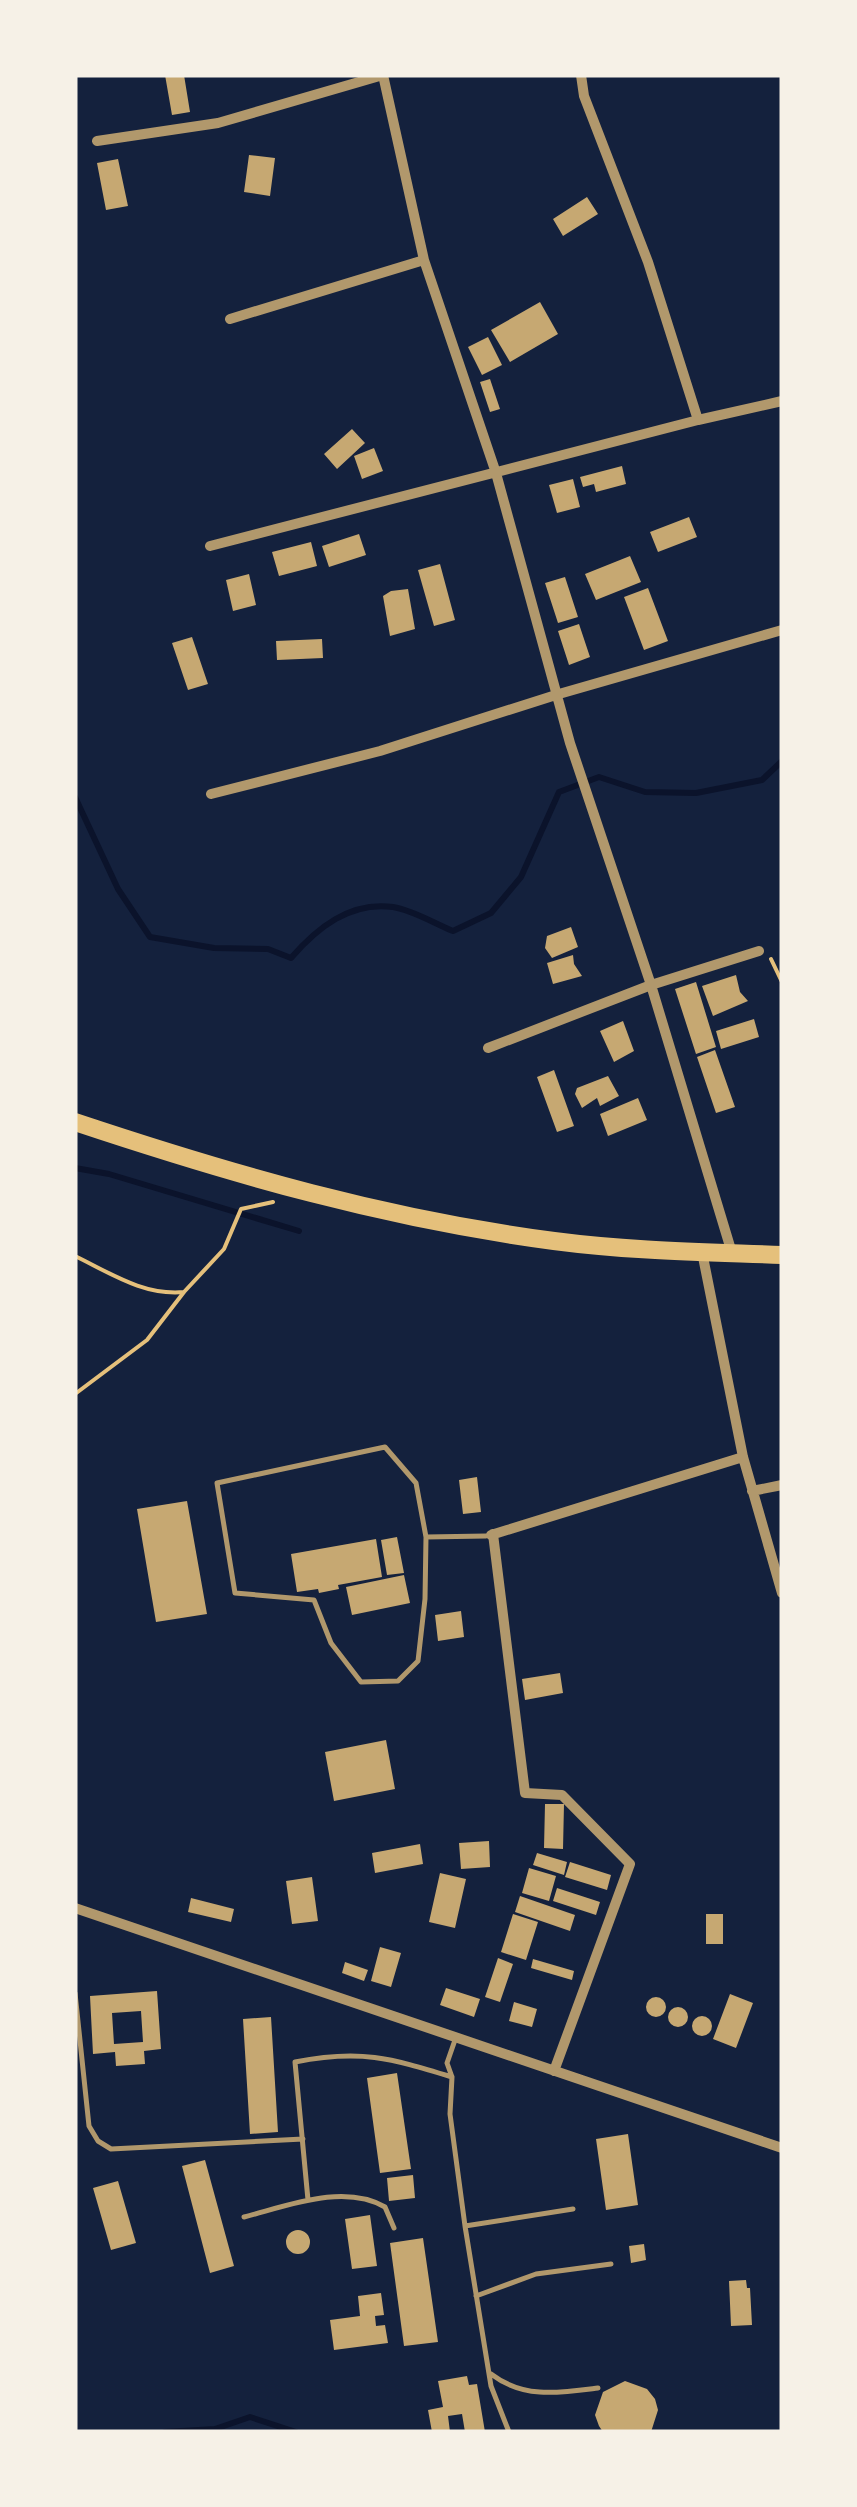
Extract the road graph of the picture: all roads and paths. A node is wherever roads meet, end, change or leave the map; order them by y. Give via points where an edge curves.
1 (383, 75) edge
2 (581, 75) edge
3 (97, 141) dead end
4 (424, 260) junction
5 (230, 319) dead end
6 (782, 401) edge
7 (698, 420) junction
8 (496, 473) junction
9 (210, 546) dead end
10 (782, 630) edge
11 (558, 694) junction
12 (211, 794) dead end
13 (759, 952) joint
14 (782, 982) edge
15 (651, 985) junction
16 (488, 1048) dead end
17 (75, 1122) edge
18 (240, 1212) dead end
19 (702, 1252) junction
20 (732, 1253) junction
21 (782, 1255) edge
22 (75, 1256) edge
23 (184, 1292) junction
24 (75, 1394) edge
25 (743, 1457) junction
26 (782, 1485) edge
27 (752, 1491) junction
28 (490, 1535) junction
29 (426, 1538) junction
30 (782, 1593) edge
31 (75, 1908) edge
32 (75, 1993) edge
33 (456, 2037) junction
34 (554, 2071) junction
35 (452, 2077) junction
36 (303, 2139) junction
37 (782, 2148) edge
38 (308, 2200) junction
39 (572, 2209) dead end
40 (244, 2217) dead end
41 (465, 2226) junction
42 (394, 2228) dead end
43 (611, 2264) dead end
44 (476, 2296) junction
45 (488, 2372) junction
46 (598, 2388) dead end
47 (509, 2432) edge

1 - 3 street via 218,123
1 - 4 street
2 - 7 street
4 - 5 street
4 - 8 street
6 - 7 street
7 - 8 street
8 - 9 street
8 - 11 street
10 - 11 street
11 - 12 street via 380,751
11 - 15 street
13 - 14 path via 768,954
13 - 15 street
15 - 16 street
15 - 20 street
17 - 19 highway via 198,1164 367,1207 553,1241
18 - 23 path via 224,1248
19 - 20 highway
19 - 25 street
20 - 21 highway
22 - 23 path via 154,1291
23 - 24 path via 147,1340
25 - 27 street
25 - 28 street
26 - 27 street
27 - 30 street
28 - 29 lane
28 - 34 street via 525,1793 562,1795 630,1864
29 - 29 lane via 418,1662 398,1681 361,1682 331,1642 314,1600 236,1592 217,1483 386,1448 416,1483
31 - 33 street
32 - 36 lane via 89,2126 98,2141 112,2149
33 - 34 street
33 - 35 lane via 447,2063
34 - 37 street
35 - 36 lane via 370,2054 296,2062
35 - 41 lane via 450,2114
36 - 38 lane
38 - 40 lane
38 - 42 lane via 375,2201 386,2207
39 - 41 lane
41 - 44 lane
43 - 44 lane via 536,2274
44 - 45 lane
45 - 46 lane via 521,2391
45 - 47 lane

